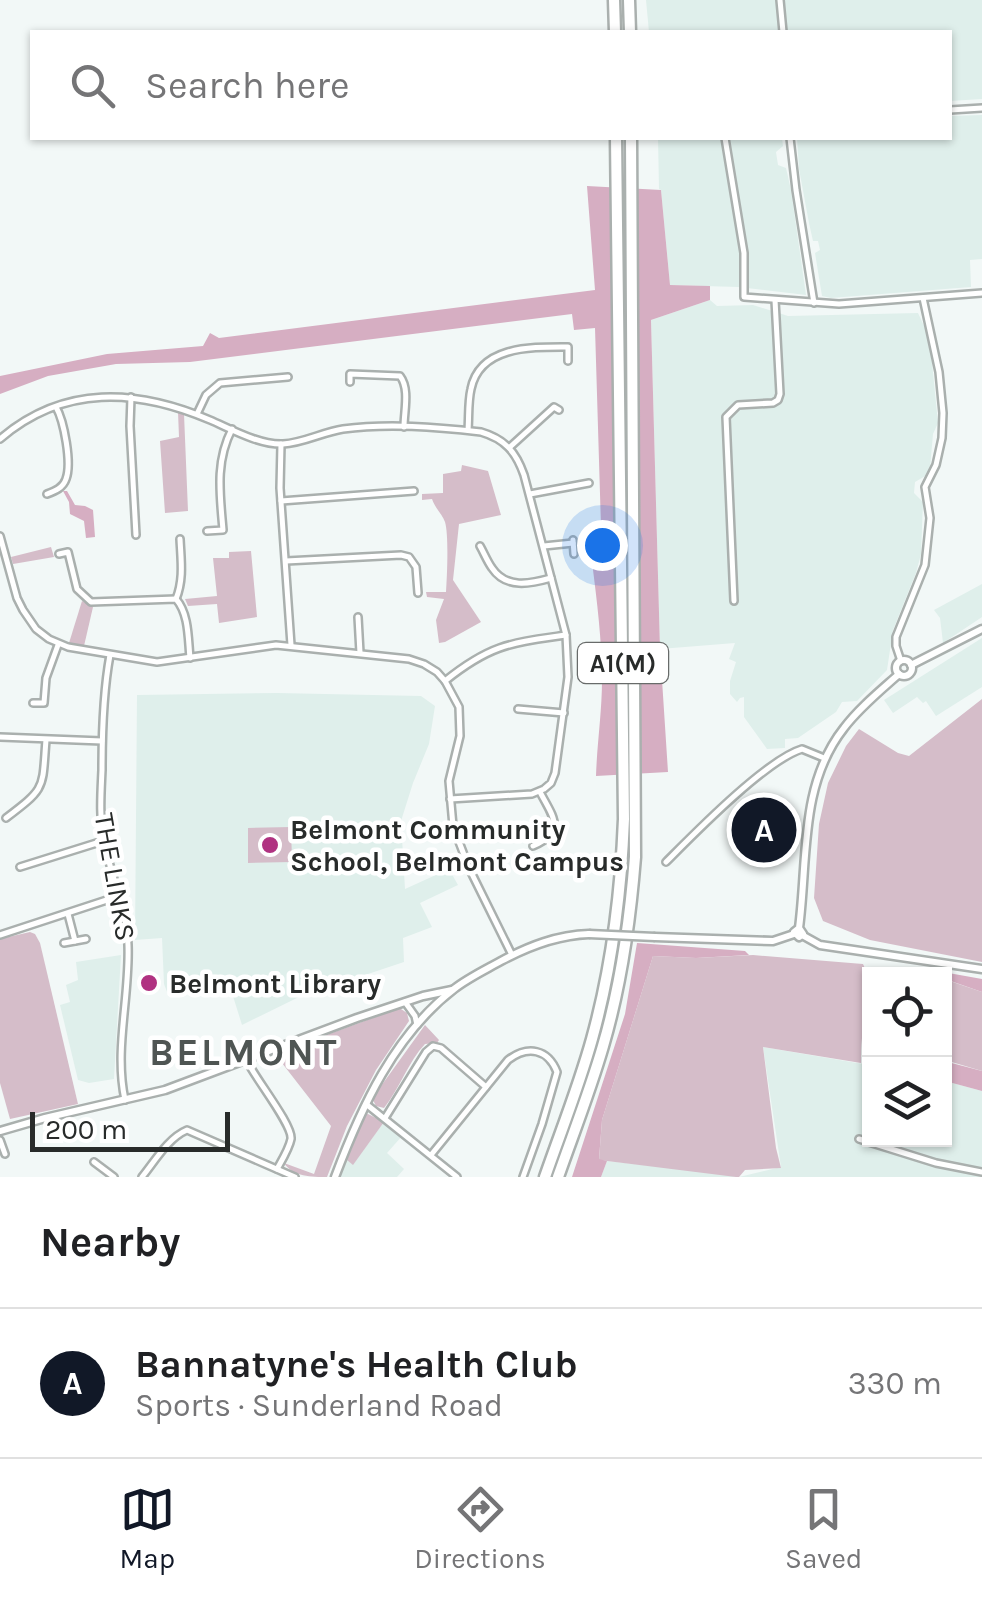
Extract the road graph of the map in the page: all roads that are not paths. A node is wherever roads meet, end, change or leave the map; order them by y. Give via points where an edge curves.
1 (614, 0) edge
2 (629, 0) edge
3 (780, 0) edge
4 (614, 30) edge
5 (630, 30) edge
6 (782, 30) edge
7 (982, 108) edge
8 (952, 110) edge
9 (616, 140) edge
10 (631, 140) edge
11 (724, 140) edge
12 (790, 140) edge
13 (982, 293) edge
14 (922, 298) junction
15 (776, 300) junction
16 (814, 303) junction
17 (568, 361) dead end
18 (288, 377) dead end
19 (350, 382) dead end
20 (131, 397) junction
21 (56, 407) junction
22 (560, 410) dead end
23 (197, 414) junction
24 (404, 427) junction
25 (232, 429) junction
26 (468, 431) junction
27 (0, 439) edge
28 (281, 444) junction
29 (510, 448) junction
30 (589, 483) dead end
31 (414, 491) dead end
32 (47, 494) dead end
33 (530, 494) junction
34 (281, 501) junction
35 (207, 531) dead end
36 (136, 535) dead end
37 (0, 536) edge
38 (180, 539) dead end
39 (484, 546) dead end
40 (544, 546) junction
41 (59, 554) dead end
42 (574, 554) dead end
43 (286, 561) junction
44 (551, 578) junction
45 (13, 585) junction
46 (0, 588) edge
47 (418, 592) dead end
48 (176, 599) junction
49 (734, 601) dead end
50 (358, 617) dead end
51 (982, 629) edge
52 (566, 636) junction
53 (58, 644) junction
54 (291, 646) junction
55 (360, 653) junction
56 (110, 655) junction
57 (190, 658) junction
58 (901, 661) junction
59 (912, 665) junction
60 (899, 674) junction
61 (445, 681) junction
62 (33, 703) dead end
63 (518, 709) dead end
64 (564, 713) junction
65 (0, 737) edge
66 (46, 740) junction
67 (102, 741) junction
68 (824, 758) junction
69 (540, 792) junction
70 (450, 799) junction
71 (6, 818) dead end
72 (104, 841) junction
73 (533, 846) dead end
74 (666, 862) dead end
75 (20, 867) dead end
76 (119, 896) junction
77 (68, 914) junction
78 (799, 932) junction
79 (0, 934) edge
80 (86, 939) dead end
81 (76, 941) junction
82 (64, 943) dead end
83 (512, 956) junction
84 (982, 970) edge
85 (452, 990) junction
86 (404, 1002) junction
87 (416, 1026) junction
88 (246, 1059) junction
89 (486, 1087) junction
90 (125, 1100) junction
91 (365, 1103) junction
92 (385, 1118) junction
93 (0, 1131) edge
94 (0, 1140) edge
95 (859, 1140) dead end
96 (6, 1154) dead end
97 (431, 1155) junction
98 (94, 1162) dead end
99 (277, 1169) junction
100 (982, 1172) edge
101 (114, 1177) edge
102 (142, 1177) edge
103 (294, 1177) edge
104 (335, 1177) edge
105 (457, 1177) edge
106 (523, 1177) edge
107 (544, 1177) edge
108 (558, 1177) edge

1 - 4 highway
2 - 5 highway
3 - 6 street
7 - 8 street
9 - 107 highway, A1(M) via 623,856 601,1004
10 - 108 highway, A1(M) via 635,858 613,1007
11 - 15 street via 744,252 744,297
12 - 16 street
13 - 14 street
14 - 16 street
14 - 58 street via 939,372 942,438 925,487 925,565 896,637
15 - 16 street
15 - 49 street via 778,400 738,405 726,417
17 - 26 street via 568,346 490,359 471,390
18 - 23 street via 220,383
19 - 24 street via 350,374 400,376
20 - 21 street via 82,398
20 - 23 street
20 - 36 street
21 - 27 street
21 - 32 street via 68,474
22 - 29 street via 552,408
23 - 25 street
24 - 26 street
24 - 28 street via 338,430
25 - 28 street
25 - 35 street via 220,463 222,530
26 - 29 street via 494,436
28 - 34 street
29 - 33 street
30 - 33 street
31 - 34 street
33 - 40 street
34 - 43 street
37 - 45 street
38 - 48 street
39 - 44 street via 495,572 509,582
40 - 42 street via 574,542
40 - 44 street
41 - 48 street via 68,552 76,589 91,602
43 - 47 street via 401,554 416,567
43 - 54 street
44 - 52 street
45 - 46 street
45 - 53 street via 31,623
48 - 57 street via 185,613
50 - 55 street
51 - 59 street
52 - 61 street via 494,649
52 - 64 street
53 - 56 street
53 - 62 street via 44,703
54 - 55 street
54 - 57 street
55 - 61 street via 416,661
56 - 57 street via 157,662
56 - 67 street, THE LINKS
58 - 59 street
58 - 60 street
59 - 60 street via 910,674
60 - 68 street via 849,722
61 - 70 street via 460,719
63 - 64 street
64 - 69 street via 556,773
65 - 66 street
66 - 67 street
66 - 71 street via 37,795
67 - 72 street, THE LINKS
68 - 74 street via 802,749 788,755
68 - 78 street via 812,795
69 - 70 street
69 - 73 street via 555,826
70 - 83 street via 458,843
72 - 75 street
72 - 76 street, THE LINKS
76 - 77 street
76 - 90 street, THE LINKS via 128,948 120,1067
77 - 79 street
77 - 81 street
78 - 83 street, bridge via 773,942 589,934 556,938
78 - 84 street via 820,945
80 - 81 street
81 - 82 street
83 - 85 street
85 - 86 street
85 - 87 street
86 - 87 street
86 - 88 street
87 - 91 street
88 - 90 street
88 - 99 street via 290,1128
89 - 92 street via 433,1046
89 - 97 street
89 - 106 street via 522,1051 542,1053 555,1067
90 - 93 street
91 - 92 street
91 - 104 street
92 - 97 street
94 - 96 street
95 - 100 street
97 - 105 street
98 - 101 street
99 - 102 street via 187,1130
99 - 103 street

